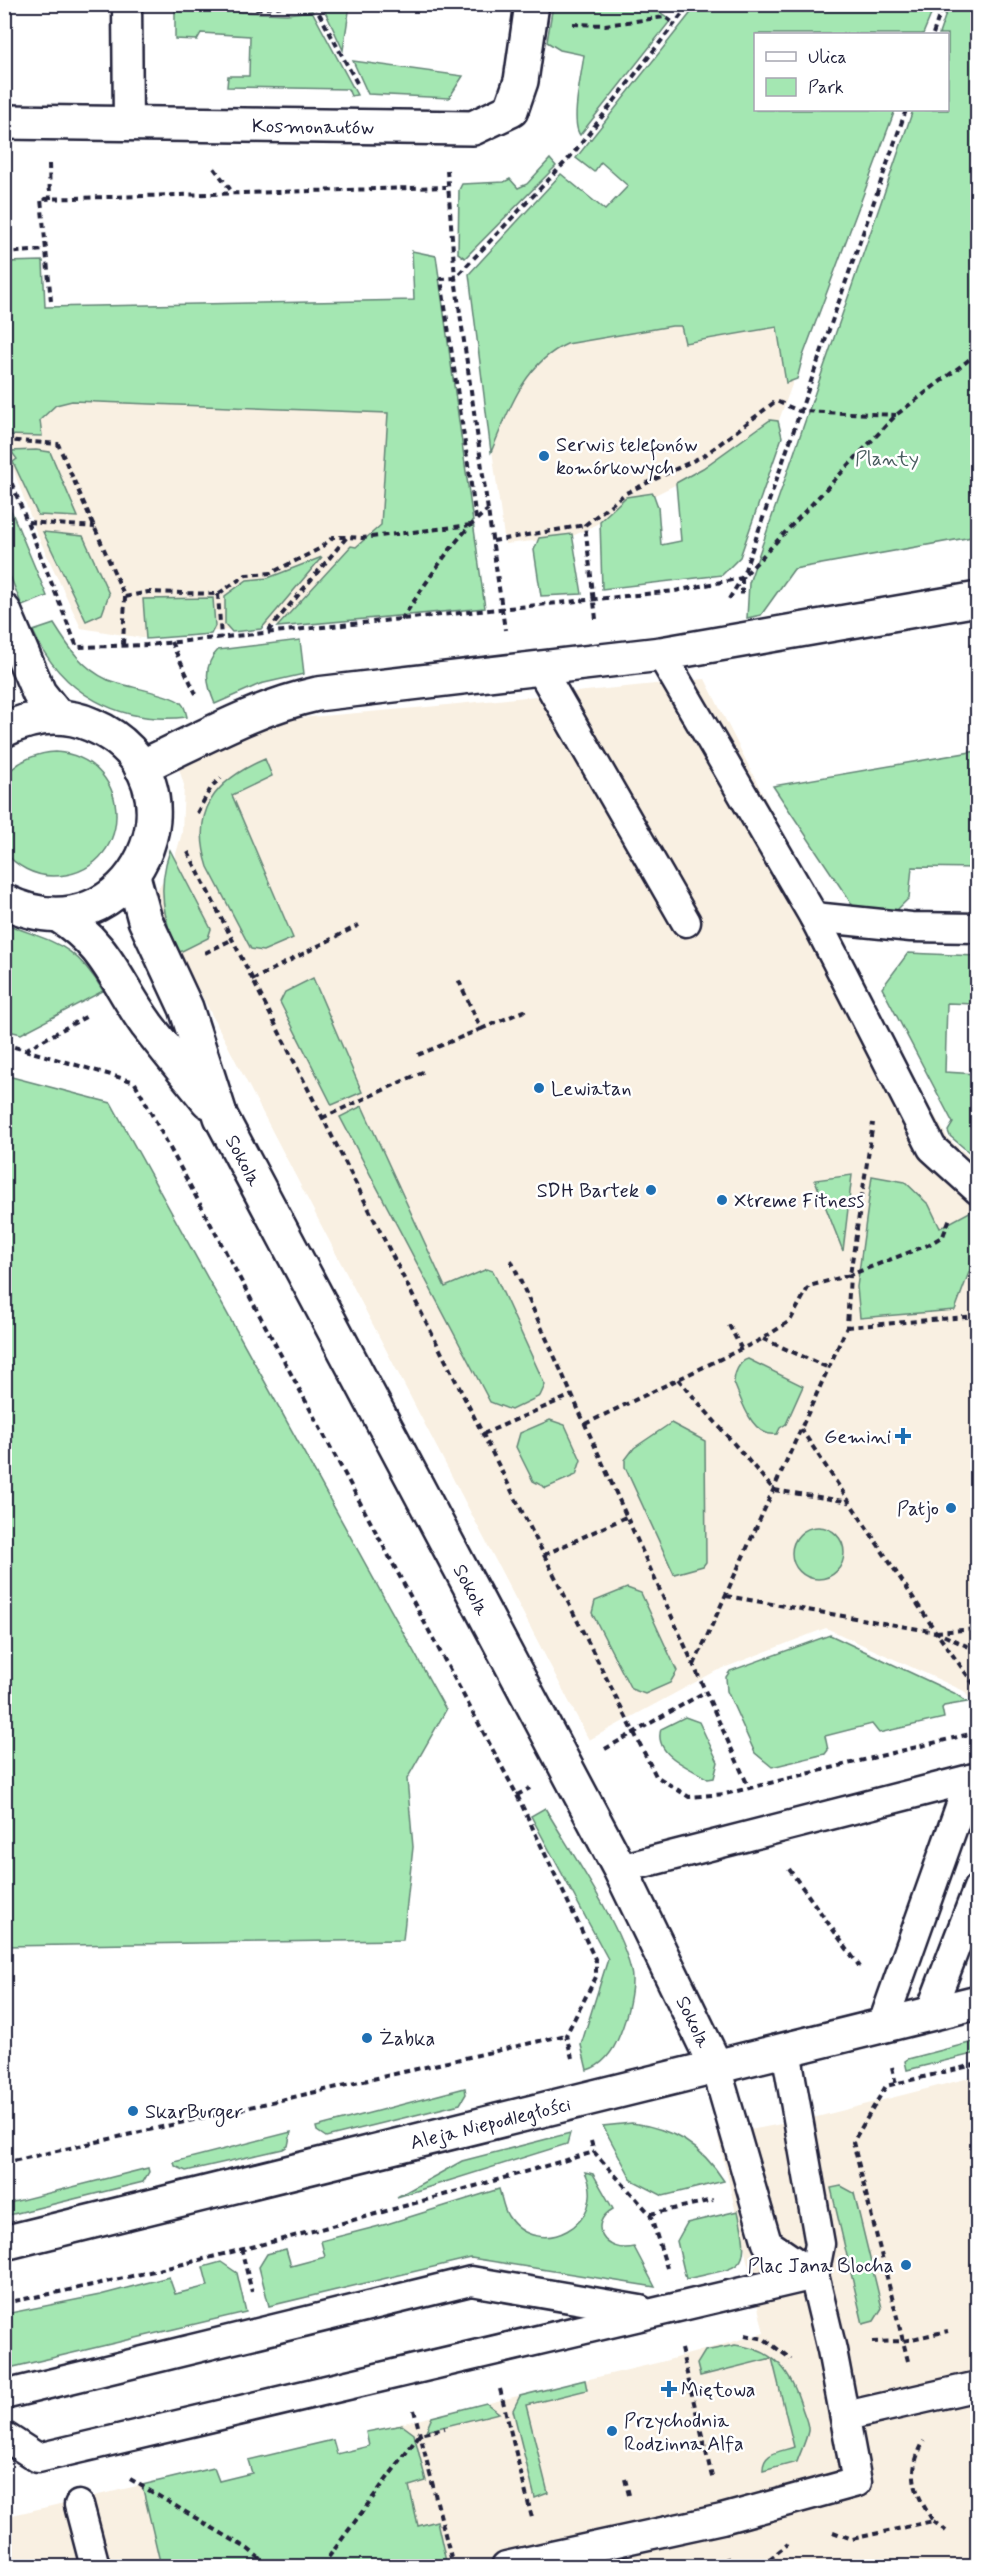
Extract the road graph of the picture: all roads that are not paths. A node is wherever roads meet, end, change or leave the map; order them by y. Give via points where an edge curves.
1 (127, 4) edge
2 (531, 13) edge
3 (4, 122) edge
4 (128, 124) junction
5 (978, 598) edge
6 (4, 611) edge
7 (661, 654) junction
8 (540, 668) junction
9 (58, 717) junction
10 (4, 730) edge
11 (141, 767) junction
12 (133, 876) junction
13 (4, 901) edge
14 (58, 915) junction
15 (814, 916) junction
16 (686, 922) dead end
17 (978, 928) edge
18 (220, 1117) junction
19 (978, 1190) edge
20 (974, 1778) edge
21 (620, 1869) junction
22 (978, 1888) edge
23 (978, 2002) edge
24 (930, 2013) junction
25 (882, 2026) junction
26 (786, 2050) junction
27 (716, 2067) junction
28 (4, 2243) edge
29 (814, 2275) junction
30 (653, 2313) junction
31 (978, 2386) edge
32 (4, 2395) edge
33 (846, 2416) junction
34 (4, 2436) edge
35 (80, 2505) dead end
36 (95, 2566) edge
37 (506, 2566) edge

1 - 4 lane
2 - 4 street, Kosmonautów via 521,81 511,110 473,128
3 - 4 street, Kosmonautów
5 - 7 street
6 - 9 street via 39,693
7 - 8 street
7 - 15 lane
8 - 11 street via 317,694 284,702
8 - 16 lane
9 - 10 street via 29,719
9 - 11 street via 86,722 112,735
11 - 12 street via 151,794 154,823 147,852
12 - 14 street via 99,904
12 - 18 street, Sokola via 145,920 186,1008
13 - 14 street via 29,911
14 - 18 street, Sokola via 89,936 146,1023
15 - 17 lane via 911,927
15 - 19 lane via 932,1148
18 - 21 street, Sokola
20 - 21 lane
20 - 25 lane
21 - 27 street, Sokola
22 - 24 lane
23 - 24 street, Aleja Niepodległości
24 - 25 street, Aleja Niepodległości
25 - 26 street, Aleja Niepodległości
26 - 27 street, Aleja Niepodległości
26 - 29 lane via 820,2244
27 - 28 street, Aleja Niepodległości
27 - 29 lane via 767,2243
29 - 30 lane
29 - 33 lane
30 - 32 lane via 471,2281
30 - 34 lane via 38,2458
31 - 33 lane
33 - 37 lane via 857,2482 722,2519
35 - 36 lane

